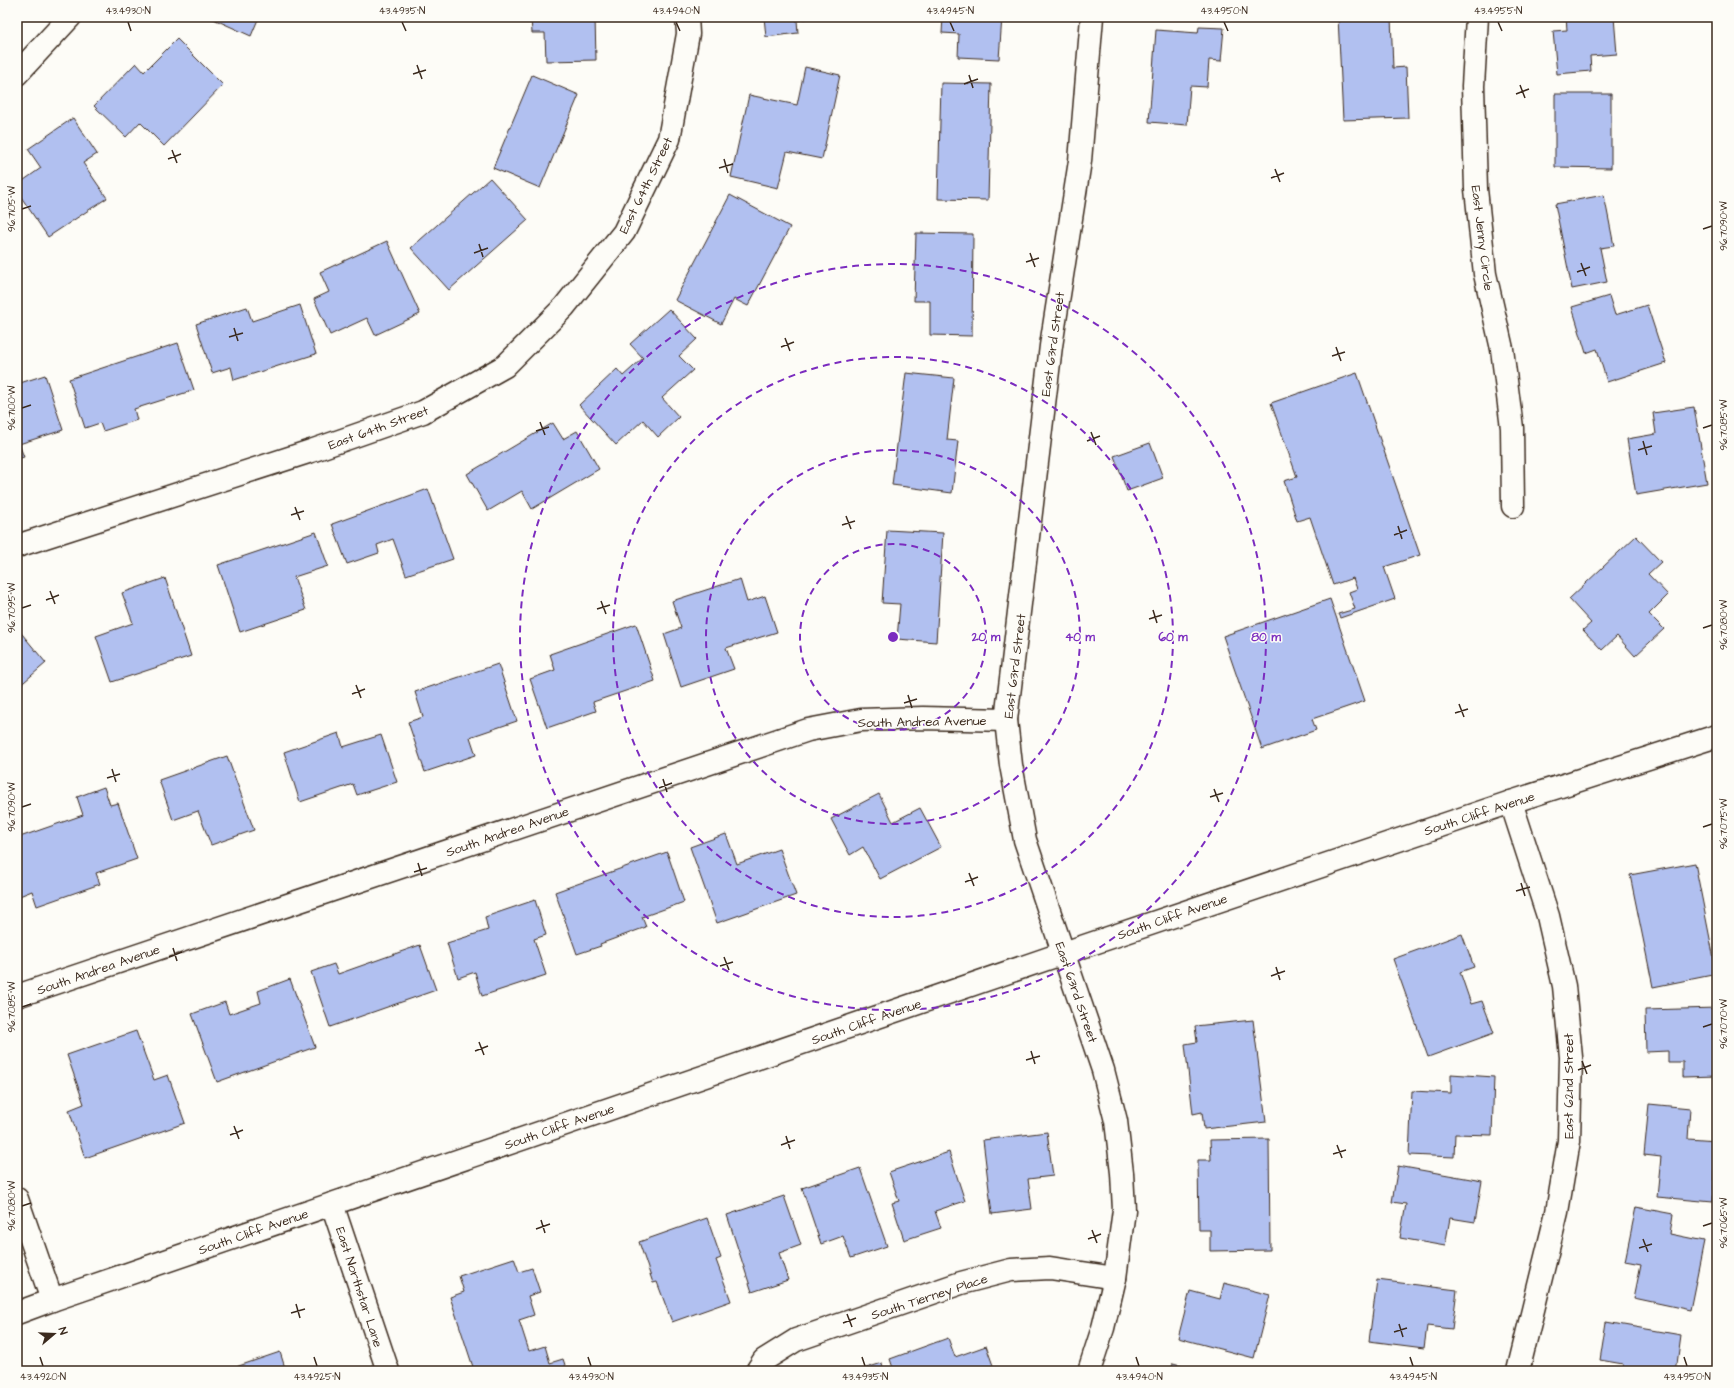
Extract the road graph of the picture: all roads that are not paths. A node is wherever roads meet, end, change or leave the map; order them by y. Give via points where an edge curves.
1 (70, 17) edge
2 (687, 17) edge
3 (1092, 17) edge
4 (1477, 17) edge
5 (17, 74) edge
6 (1513, 506) dead end
7 (17, 546) edge
8 (1006, 720) junction
9 (1717, 736) edge
10 (1511, 802) junction
11 (1064, 953) junction
12 (17, 996) edge
13 (17, 1199) edge
14 (332, 1204) junction
15 (1115, 1278) junction
16 (52, 1300) junction
17 (17, 1313) edge
18 (388, 1371) edge
19 (757, 1371) edge
20 (1089, 1371) edge
21 (1518, 1371) edge

1 - 5 street
2 - 7 street, East 64th Street via 688,34 669,139 624,232 564,307 505,366 423,412
3 - 8 street, East 63rd Street via 1080,162 1050,346
4 - 6 street, East Jenny Circle via 1473,86 1476,189 1485,274 1502,349 1512,428
8 - 11 street, East 63rd Street via 1011,765 1025,840
8 - 12 street, South Andrea Avenue via 861,720 808,730
9 - 10 street, South Cliff Avenue
10 - 11 street, South Cliff Avenue
10 - 21 street, East 62nd Street via 1548,916 1564,986 1571,1057 1569,1141 1565,1165 1557,1212
11 - 14 street, South Cliff Avenue
11 - 15 street, East 63rd Street via 1103,1070 1116,1121 1124,1210
13 - 16 street
14 - 16 street, South Cliff Avenue
14 - 18 street, East Northstar Lane
15 - 19 street, South Tierney Place via 1050,1268 1011,1270 961,1283 796,1340 764,1360
15 - 20 street, East 63rd Street
16 - 17 street, South Cliff Avenue

